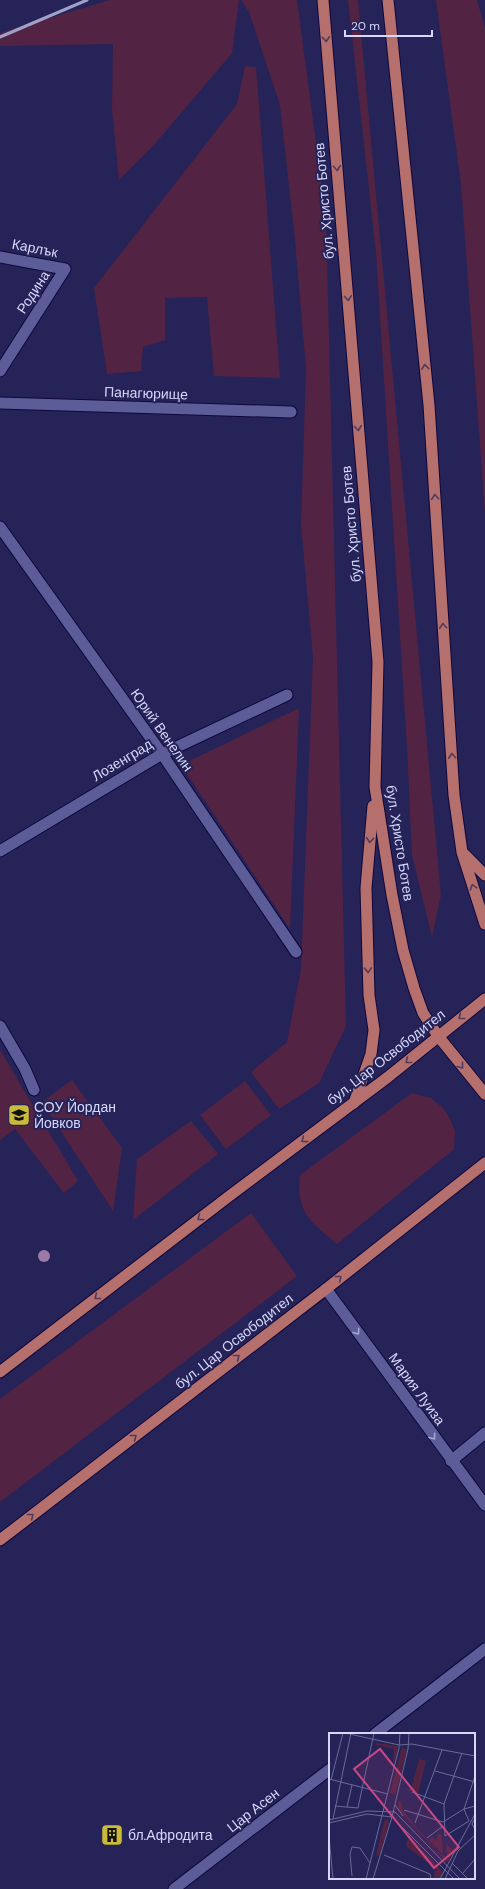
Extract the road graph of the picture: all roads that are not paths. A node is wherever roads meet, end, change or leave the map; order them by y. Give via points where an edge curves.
1 (323, 0) edge
2 (388, 0) edge
3 (0, 257) edge
4 (65, 269) joint
5 (0, 371) edge
6 (0, 403) edge
7 (291, 412) dead end
8 (0, 527) edge
9 (287, 695) dead end
10 (162, 754) junction
11 (375, 787) junction
12 (0, 851) edge
13 (462, 852) junction
14 (485, 875) edge
15 (485, 924) edge
16 (296, 952) dead end
17 (485, 999) edge
18 (0, 1026) edge
19 (438, 1036) junction
20 (34, 1090) dead end
21 (485, 1094) edge
22 (354, 1103) junction
23 (485, 1163) edge
24 (326, 1289) junction
25 (0, 1372) edge
26 (485, 1434) edge
27 (451, 1461) junction
28 (485, 1506) edge
29 (0, 1540) edge
30 (485, 1649) edge
31 (376, 1733) edge
32 (329, 1770) edge
33 (174, 1889) edge

1 -> 11 main road, бул. Христо Ботев via 378,662
13 -> 2 main road via 454,795 429,405
3 - 4 street, Карлък
4 - 5 street, Родина
6 - 7 street, Панагюрище
8 - 10 street, Юрий Венелин
9 - 10 street, Лозенград
10 - 12 street, Лозенград
10 - 16 street, Юрий Венелин
11 - 19 main road, бул. Христо Ботев via 392,895 404,950 423,1013
11 -> 22 main road via 366,888 369,995 374,1030 371,1054
13 - 14 main road
15 -> 13 main road
17 -> 19 main road, бул. Цар Освободител
18 - 20 street
19 -> 21 main road, бул. Христо Ботев
19 -> 22 main road, бул. Цар Освободител
22 -> 25 main road, бул. Цар Освободител
24 -> 23 main road, бул. Цар Освободител
24 -> 27 street, Мария Луиза
29 -> 24 main road, бул. Цар Освободител
26 - 27 street
27 - 28 street, Мария Луиза
30 - 31 street
32 - 33 street, Цар Асен

